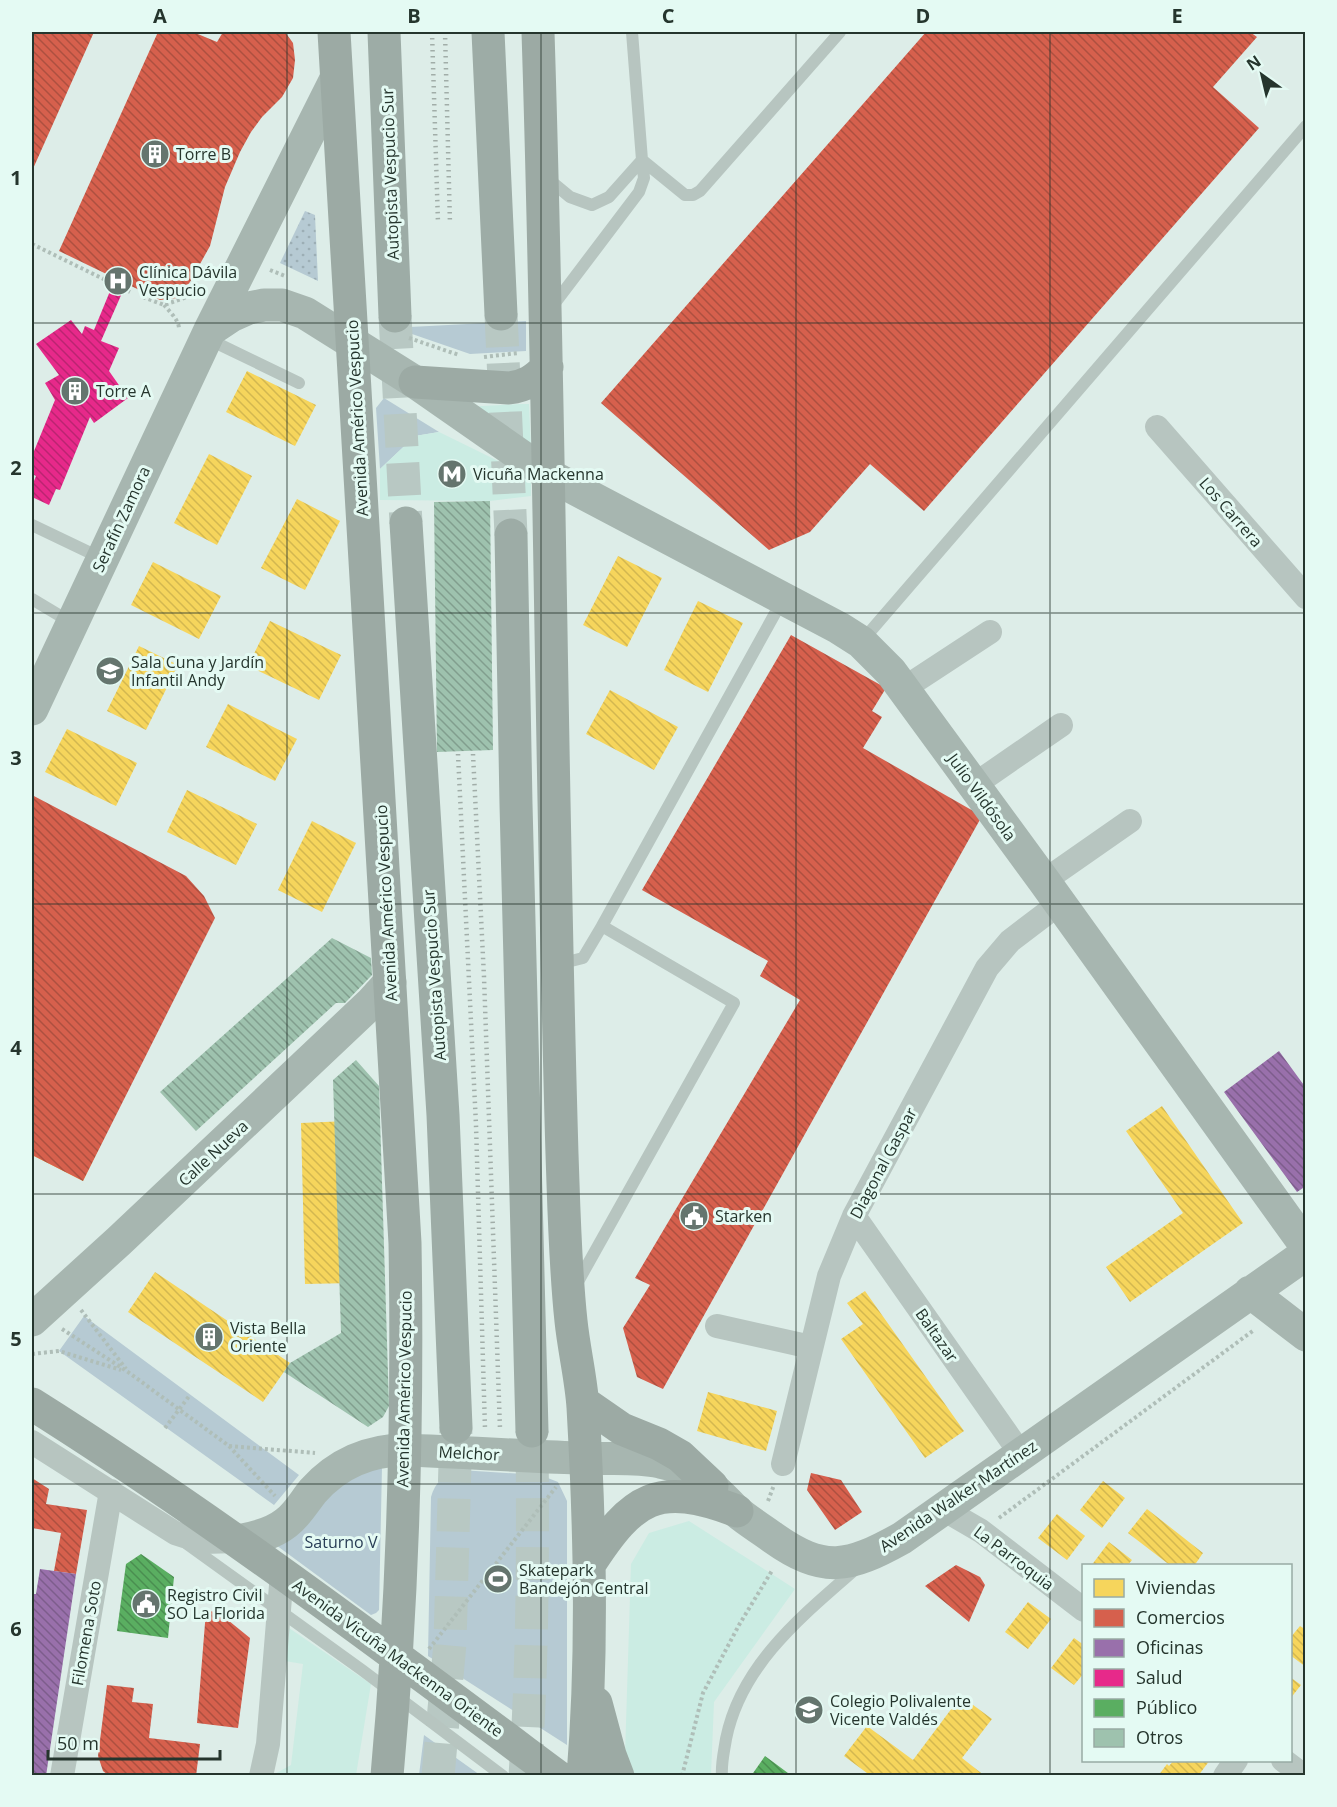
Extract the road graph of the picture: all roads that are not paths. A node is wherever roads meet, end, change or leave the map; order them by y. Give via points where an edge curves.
1 (334, 32) edge
2 (384, 32) edge
3 (488, 32) edge
4 (538, 32) edge
5 (632, 32) edge
6 (840, 32) edge
7 (336, 79) junction
8 (1305, 126) edge
9 (642, 160) junction
10 (542, 172) junction
11 (501, 314) tunnel mouth
12 (546, 315) junction
13 (397, 325) tunnel mouth
14 (208, 334) junction
15 (352, 343) junction
16 (533, 360) junction
17 (415, 382) junction
18 (299, 383) dead end
19 (1157, 427) dead end
20 (547, 474) junction
21 (406, 523) tunnel mouth
22 (32, 525) edge
23 (511, 535) tunnel mouth
24 (102, 559) junction
25 (784, 597) junction
26 (1305, 597) edge
27 (32, 599) edge
28 (73, 623) junction
29 (990, 632) dead end
30 (861, 642) junction
31 (903, 689) junction
32 (32, 709) edge
33 (1061, 725) dead end
34 (974, 785) junction
35 (1130, 821) dead end
36 (1052, 892) junction
37 (602, 926) junction
38 (557, 964) junction
39 (390, 982) junction
40 (854, 1215) junction
41 (1305, 1246) edge
42 (1305, 1254) edge
43 (1250, 1292) junction
44 (569, 1299) junction
45 (35, 1317) edge
46 (717, 1326) dead end
47 (1305, 1335) edge
48 (811, 1347) junction
49 (583, 1401) junction
50 (32, 1404) edge
51 (456, 1427) tunnel mouth
52 (532, 1431) tunnel mouth
53 (32, 1442) edge
54 (404, 1450) junction
55 (1021, 1454) junction
56 (586, 1459) junction
57 (783, 1464) road end
58 (712, 1486) junction
59 (111, 1491) junction
60 (943, 1509) junction
61 (747, 1519) junction
62 (165, 1528) junction
63 (238, 1541) junction
64 (872, 1555) junction
65 (589, 1565) junction
66 (282, 1573) junction
67 (1082, 1609) edge
68 (279, 1611) junction
69 (398, 1657) junction
70 (588, 1678) junction
71 (394, 1694) junction
72 (1235, 1762) edge
73 (1284, 1762) edge
74 (62, 1776) edge
75 (261, 1776) edge
76 (387, 1776) edge
77 (503, 1776) edge
78 (557, 1776) edge
79 (583, 1776) edge
80 (618, 1776) edge
81 (722, 1776) edge
82 (1225, 1776) edge
83 (1304, 1776) edge

1 - 7 main road, Avenida Américo Vespucio
2 - 13 highway, Autopista Vespucio Sur
3 - 11 highway
4 - 10 main road
5 - 9 lane
6 - 9 lane via 700,191 685,195
7 - 14 street, Serafín Zamora
7 - 15 main road, Avenida Américo Vespucio
8 - 30 lane
9 - 10 lane via 609,197 592,205 570,197
9 - 12 lane via 644,178 639,192
10 - 12 main road
12 - 16 main road
14 - 15 street via 249,308 282,305 305,313
14 - 18 lane
14 - 24 street, Serafín Zamora
15 - 17 street
15 - 39 main road, Avenida Américo Vespucio
16 - 17 main road via 533,381 520,387
16 - 20 main road
17 - 20 street
19 - 26 street, Los Carrera
20 - 25 street, Julio Vildósola
20 - 38 main road
21 - 51 highway, Autopista Vespucio Sur via 443,1115
22 - 24 lane
23 - 52 highway
24 - 28 street, Serafín Zamora
25 - 30 street, Julio Vildósola
25 - 37 lane
27 - 28 lane
28 - 32 street, Serafín Zamora
29 - 31 street
30 - 31 street, Julio Vildósola
31 - 34 street, Julio Vildósola
33 - 34 street
34 - 36 street, Julio Vildósola
35 - 36 street, Diagonal Gaspar
36 - 40 street, Diagonal Gaspar via 987,968
36 - 41 street, Julio Vildósola
37 - 38 lane via 583,958
37 - 44 lane via 734,1003
38 - 44 main road
39 - 45 street, Calle Nueva
39 - 54 main road, Avenida Américo Vespucio via 405,1243
40 - 48 street, Diagonal Gaspar via 829,1276
40 - 55 street, Baltazar
42 - 43 street, Avenida Walker Martínez
43 - 47 street
43 - 55 street, Avenida Walker Martínez
44 - 49 main road
46 - 48 street
48 - 57 street, Diagonal Gaspar
49 - 56 main road
49 - 58 main road via 622,1430 680,1456
50 - 63 main road, Avenida Vicuña Mackenna Oriente
53 - 59 street
54 - 56 street, Melchor
54 - 63 street, Melchor via 367,1454 346,1464 327,1478 285,1523 266,1534
54 - 69 main road, Avenida Américo Vespucio
55 - 60 street, Avenida Walker Martínez
56 - 58 street, Avenida Walker Martínez via 660,1462 690,1472
56 - 65 main road
58 - 61 street, Avenida Walker Martínez
59 - 62 street
59 - 74 street, Filomena Soto
60 - 64 street, Avenida Walker Martínez
60 - 67 street, La Parroquia via 981,1531
61 - 64 street, Avenida Walker Martínez via 798,1554 822,1562 847,1563
61 - 65 main road via 714,1503 689,1498 651,1500 622,1519
62 - 63 street via 202,1542
62 - 68 lane
63 - 66 main road, Avenida Vicuña Mackenna Oriente
64 - 81 lane via 782,1635 751,1676 730,1718
65 - 70 main road
66 - 68 street
66 - 69 main road, Avenida Vicuña Mackenna Oriente
68 - 71 lane
68 - 75 street via 268,1744
69 - 71 main road, Avenida Américo Vespucio
69 - 78 main road, Avenida Vicuña Mackenna Oriente
70 - 79 main road
70 - 80 main road
71 - 76 main road, Avenida Américo Vespucio
71 - 77 lane
72 - 82 street
73 - 83 street

